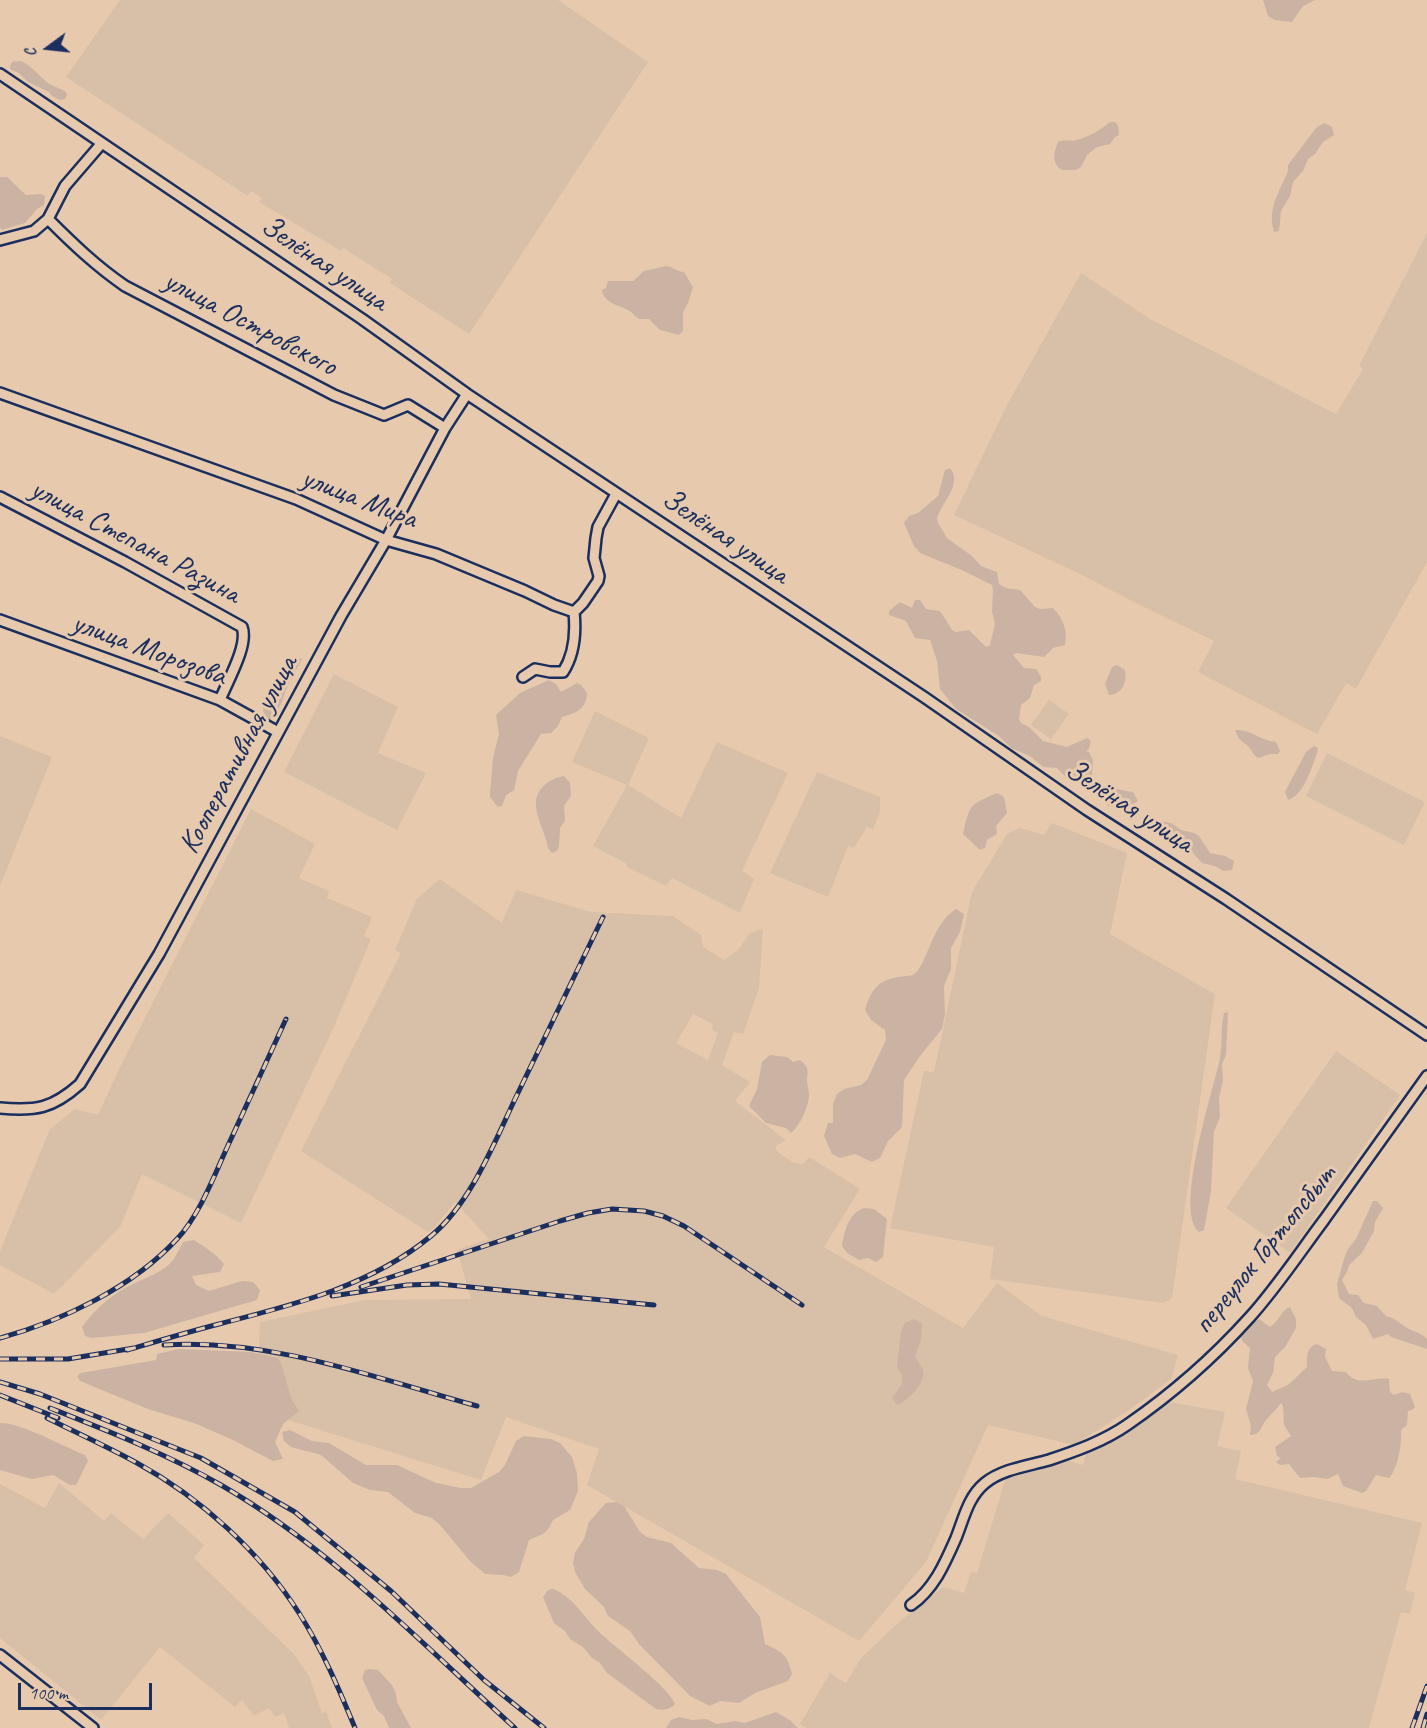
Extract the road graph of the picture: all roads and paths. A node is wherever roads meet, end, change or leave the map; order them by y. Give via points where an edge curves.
1 (0, 74) edge
2 (102, 143) junction
3 (48, 219) junction
4 (0, 240) edge
5 (0, 393) edge
6 (467, 394) junction
7 (446, 428) junction
8 (616, 494) junction
9 (0, 497) edge
10 (386, 540) junction
11 (574, 612) junction
12 (0, 620) edge
13 (523, 677) dead end
14 (220, 700) junction
15 (278, 732) junction
16 (1427, 1035) edge
17 (1427, 1076) edge
18 (0, 1108) edge
19 (911, 1605) dead end
20 (0, 1655) edge
21 (93, 1728) edge

1 - 2 street, Зелёная улица
2 - 3 street via 65,186
2 - 6 street, Зелёная улица
3 - 4 street via 34,231
3 - 7 street, улица Островского via 82,254 125,286 334,395 384,415 408,405
5 - 10 street, улица Мира via 296,499
6 - 7 street, Кооперативная улица
6 - 8 street, Зелёная улица
7 - 10 street, Кооперативная улица
8 - 11 street via 598,527 594,551 598,581
8 - 16 street, Зелёная улица
9 - 14 street, улица Степана Разина via 242,627 242,648
10 - 11 street, улица Мира via 436,554
10 - 15 street, Кооперативная улица
11 - 13 street via 570,660 563,672 535,669
12 - 14 street, улица Морозова
14 - 15 street, улица Морозова
15 - 18 street, Кооперативная улица via 159,954 80,1084 65,1098 42,1109
17 - 19 street, переулок Гортопсбыт via 1296,1258 1235,1333 1178,1386 1113,1434 987,1481 971,1500 933,1584
20 - 21 street

